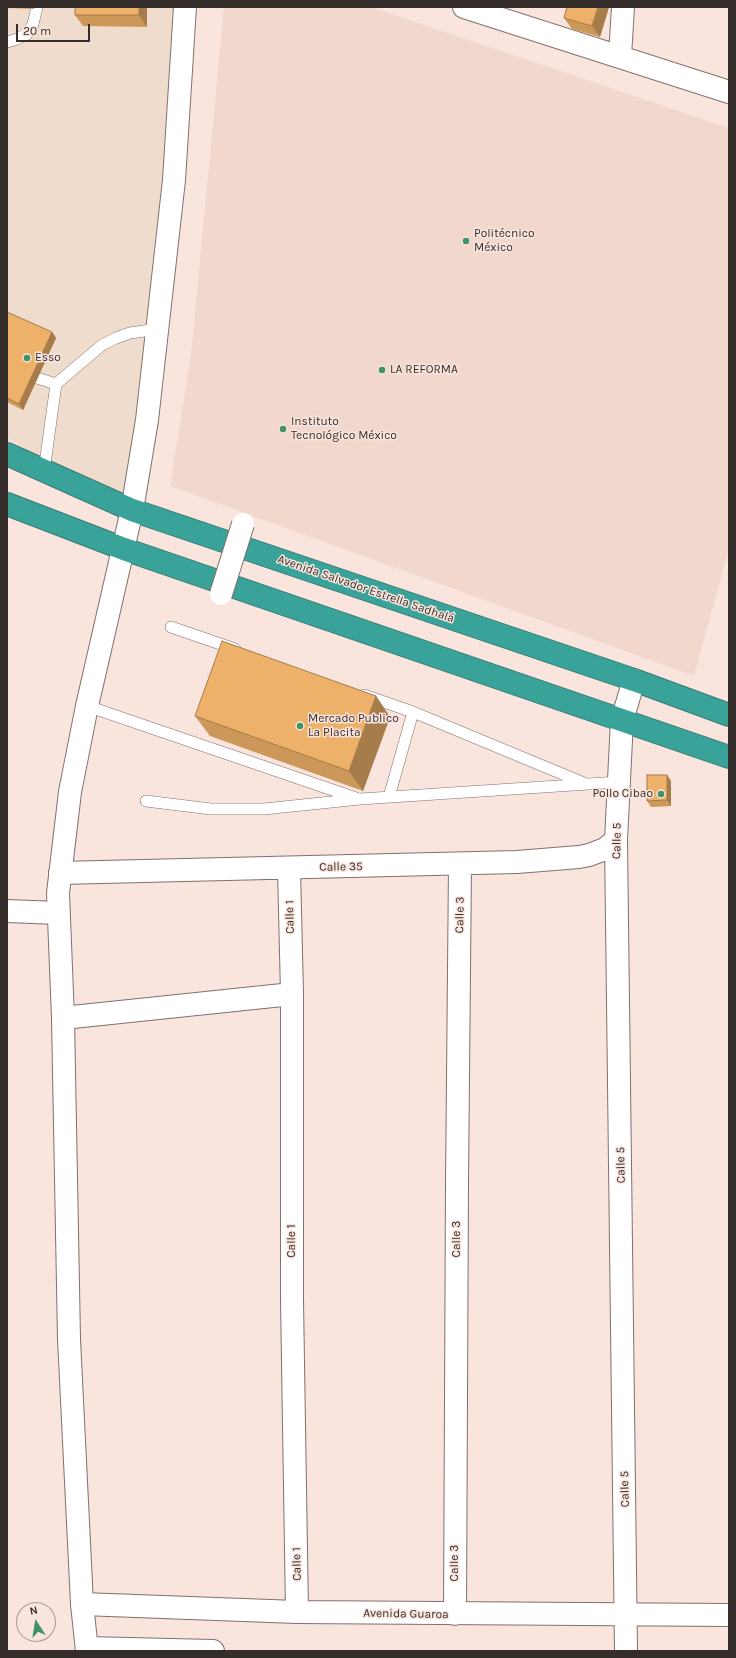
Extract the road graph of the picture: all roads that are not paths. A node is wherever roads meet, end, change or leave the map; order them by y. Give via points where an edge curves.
1 (37, 7) edge
2 (185, 7) edge
3 (464, 7) edge
4 (623, 7) edge
5 (7, 42) edge
6 (620, 56) junction
7 (729, 92) edge
8 (158, 328) junction
9 (38, 378) dead end
10 (56, 384) junction
11 (7, 454) edge
12 (44, 471) junction
13 (7, 504) edge
14 (132, 510) junction
15 (243, 524) dead end
16 (124, 549) junction
17 (221, 594) dead end
18 (171, 627) dead end
19 (245, 653) edge
20 (634, 680) junction
21 (355, 692) edge
22 (87, 706) junction
23 (414, 712) junction
24 (729, 715) edge
25 (622, 720) junction
26 (729, 757) edge
27 (619, 782) junction
28 (587, 784) junction
29 (389, 797) junction
30 (360, 799) junction
31 (146, 802) dead end
32 (616, 840) junction
33 (460, 864) junction
34 (289, 868) junction
35 (60, 874) junction
36 (7, 911) edge
37 (58, 913) junction
38 (292, 994) junction
39 (63, 1018) junction
40 (82, 1604) junction
41 (298, 1612) junction
42 (455, 1614) junction
43 (729, 1615) edge
44 (626, 1616) junction
45 (87, 1650) edge
46 (213, 1651) edge
47 (626, 1651) edge

1 - 5 lane via 33,24 27,34
2 - 8 street via 174,180
3 - 6 street
4 - 6 street
6 - 7 street
8 - 10 lane via 130,333 102,345
8 - 14 street via 147,420
9 - 10 lane
10 - 12 lane
11 - 12 highway, Avenida Salvador Estrella Sadhalá
12 - 14 highway, Avenida Salvador Estrella Sadhalá
13 - 16 highway
14 - 16 street
14 - 20 highway, Avenida Salvador Estrella Sadhalá
15 - 17 street, bridge
16 - 22 street
16 - 25 highway
18 - 19 lane
20 - 24 highway, Avenida Salvador Estrella Sadhalá
20 - 25 street, Calle 5
21 - 23 lane
22 - 30 lane
22 - 35 street via 70,792
23 - 28 lane
23 - 29 lane
25 - 26 highway
25 - 27 street, Calle 5
27 - 28 lane
27 - 32 street, Calle 5
28 - 29 lane
29 - 30 lane
30 - 31 lane via 264,809 211,809
32 - 33 street, Calle 35 via 605,849 579,857
32 - 44 street, Calle 5
33 - 34 street, Calle 35
33 - 42 street, Calle 3
34 - 35 street, Calle 35
34 - 38 street, Calle 1
35 - 37 street
36 - 37 street
37 - 39 street
38 - 39 street
38 - 41 street, Calle 1 via 292,1300
39 - 40 street via 70,1339
40 - 41 street, Avenida Guaroa
40 - 45 street
41 - 42 street, Avenida Guaroa
42 - 44 street, Avenida Guaroa
43 - 44 street, Avenida Guaroa
44 - 47 street, Calle 5
45 - 46 street

